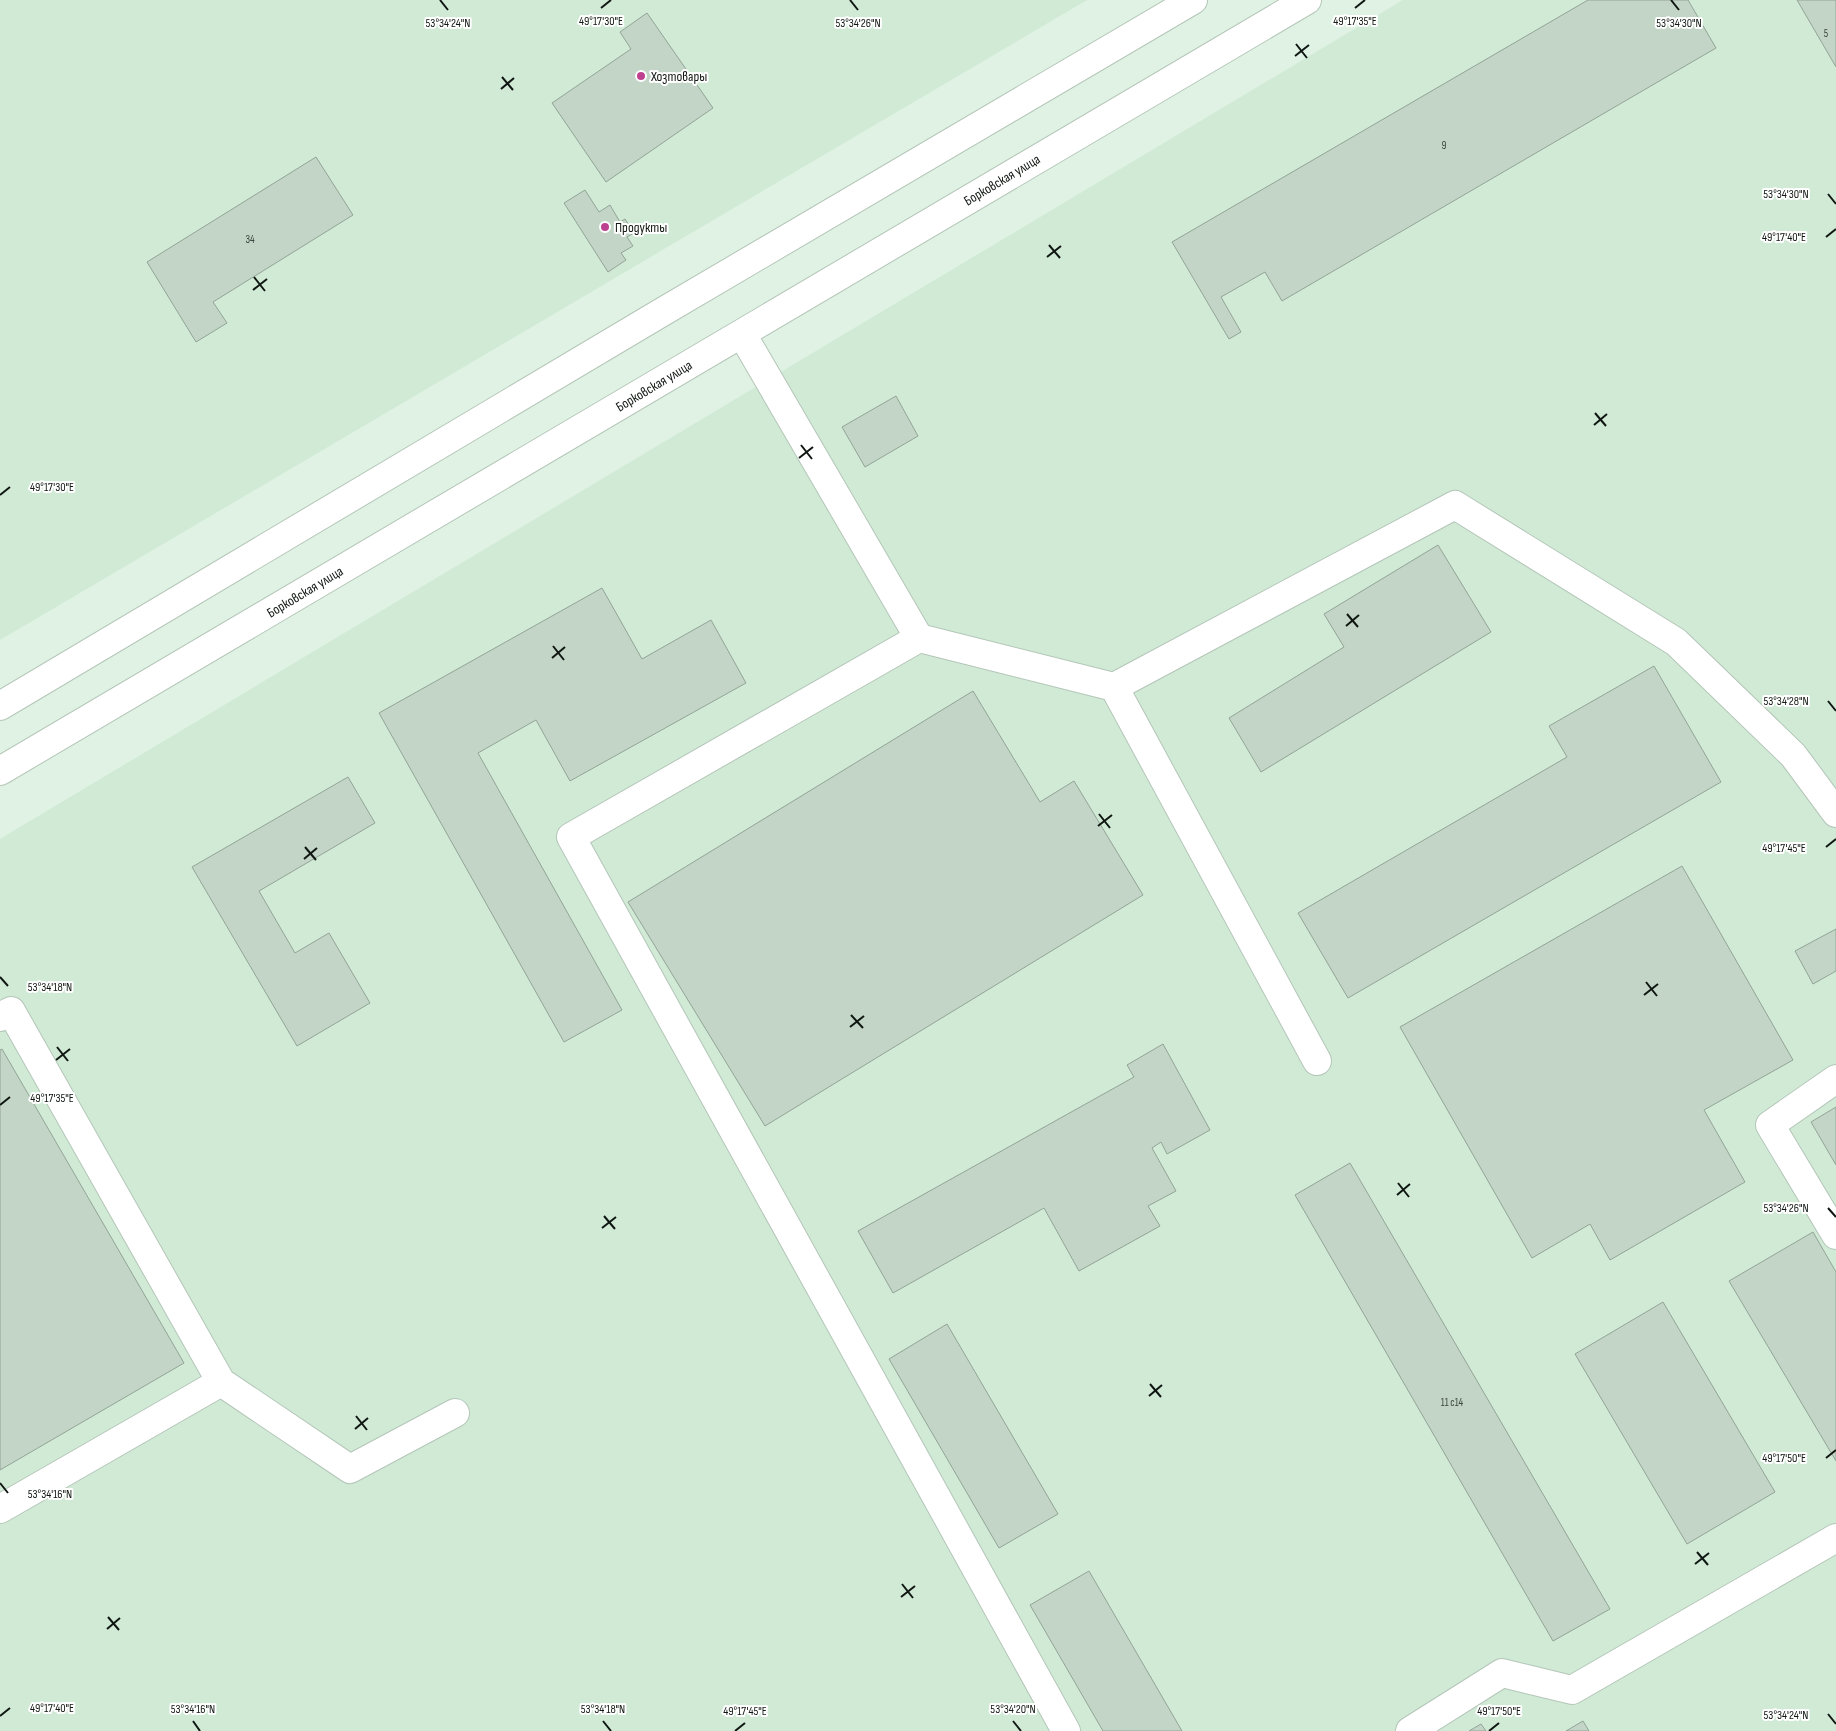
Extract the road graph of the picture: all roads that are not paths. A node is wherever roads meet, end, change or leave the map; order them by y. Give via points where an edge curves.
1 (1193, 0) edge
2 (1307, 0) edge
3 (742, 334) junction
4 (919, 638) junction
5 (1114, 687) junction
6 (0, 706) edge
7 (0, 772) edge
8 (1836, 813) edge
9 (0, 1017) edge
10 (1316, 1061) dead end
11 (1836, 1079) edge
12 (1836, 1235) edge
13 (222, 1382) junction
14 (455, 1413) dead end
15 (0, 1509) edge
16 (1836, 1538) edge
17 (1066, 1731) edge
18 (1410, 1731) edge

1 - 6 main road
2 - 3 main road, Борковская улица
3 - 4 main road
3 - 7 main road, Борковская улица
4 - 5 main road
4 - 17 main road via 571,838
5 - 8 main road via 1455,505 1676,642 1793,754
5 - 10 main road
9 - 13 main road via 11,1011
11 - 12 main road via 1770,1124
13 - 14 main road via 350,1470
13 - 15 main road
16 - 18 main road via 1572,1690 1502,1673

